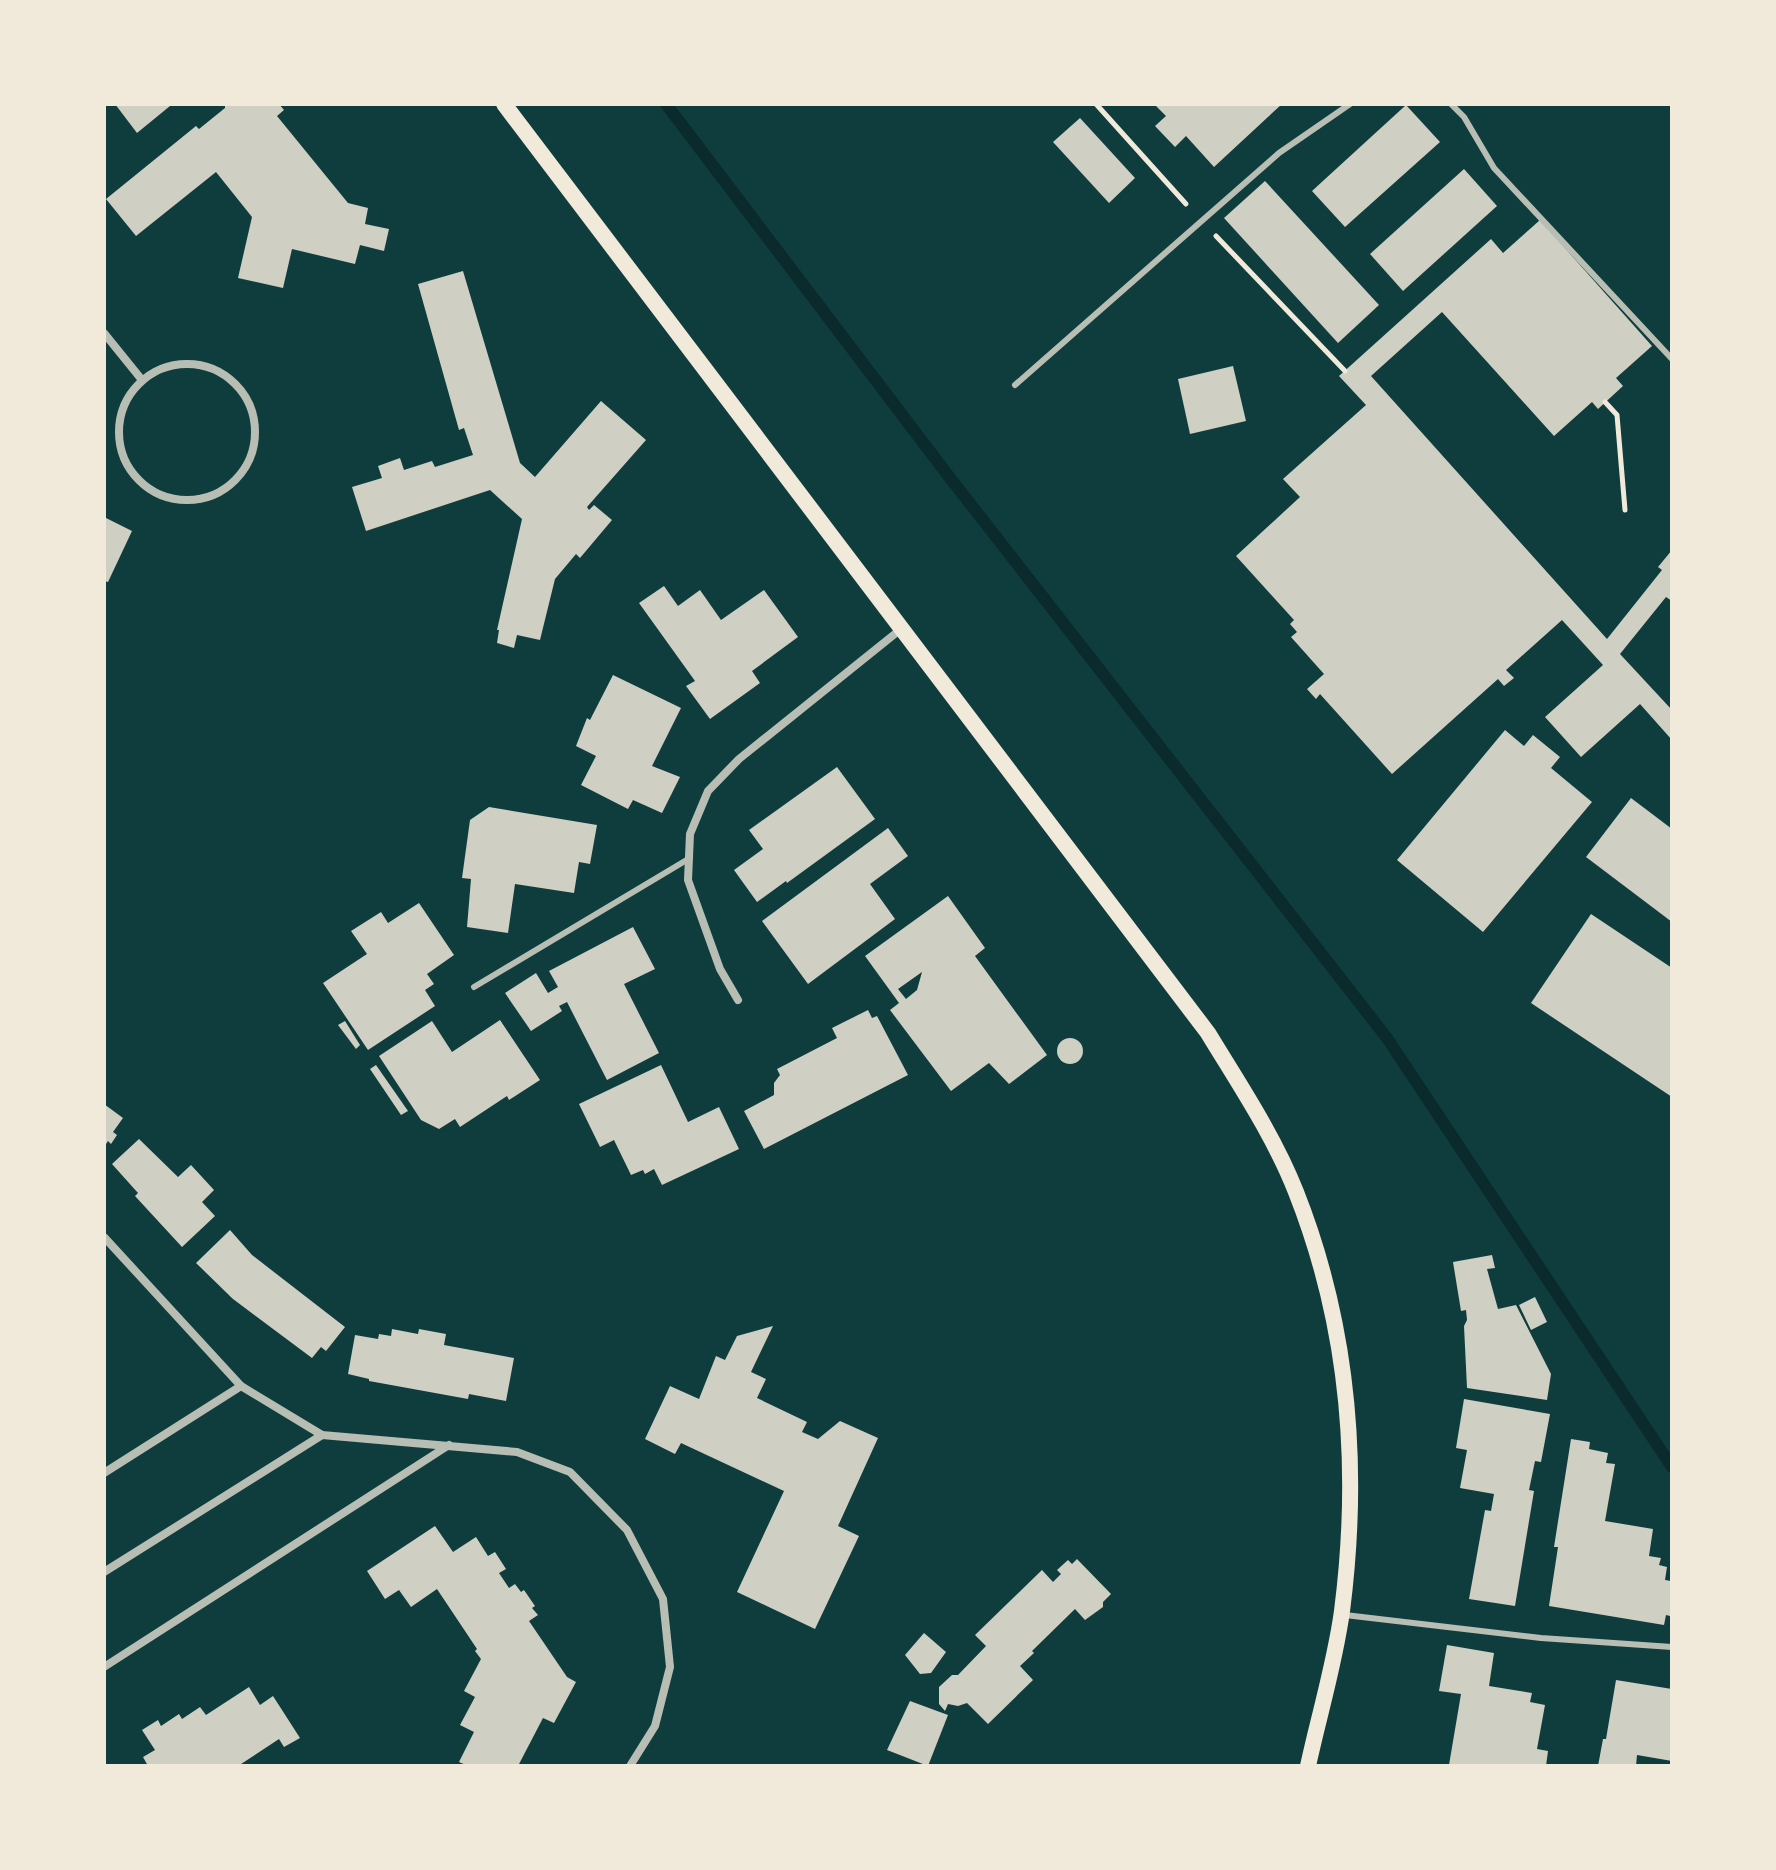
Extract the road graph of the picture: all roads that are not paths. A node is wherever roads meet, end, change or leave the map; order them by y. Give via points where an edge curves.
1 (504, 104) edge
2 (1350, 104) edge
3 (1451, 104) edge
4 (104, 333) edge
5 (1672, 359) edge
6 (142, 380) junction
7 (1015, 385) dead end
8 (902, 628) junction
9 (690, 858) junction
10 (474, 987) dead end
11 (738, 1000) dead end
12 (104, 1237) edge
13 (241, 1386) junction
14 (322, 1435) junction
15 (450, 1444) junction
16 (104, 1473) edge
17 (104, 1572) edge
18 (1341, 1615) junction
19 (1672, 1647) edge
20 (104, 1667) edge
21 (630, 1766) edge
22 (1308, 1766) edge

1 - 8 main road
2 - 7 lane via 1279,153
3 - 5 lane via 1494,168
4 - 6 street
6 - 6 street via 127,398 119,421 128,466 142,484 186,501 209,497 230,485 246,468 254,445 250,404 239,386 202,365 160,368
8 - 9 street via 739,759 708,791 690,834
8 - 18 main road via 1208,1033 1295,1190 1321,1266 1347,1409 1352,1483
9 - 10 lane
9 - 11 street via 688,880 699,916
12 - 13 street
13 - 14 street
13 - 16 street
14 - 15 street
14 - 17 street
15 - 20 street
15 - 21 street via 517,1452 570,1472 627,1530 663,1599 670,1667 655,1726
18 - 19 lane
18 - 22 main road

